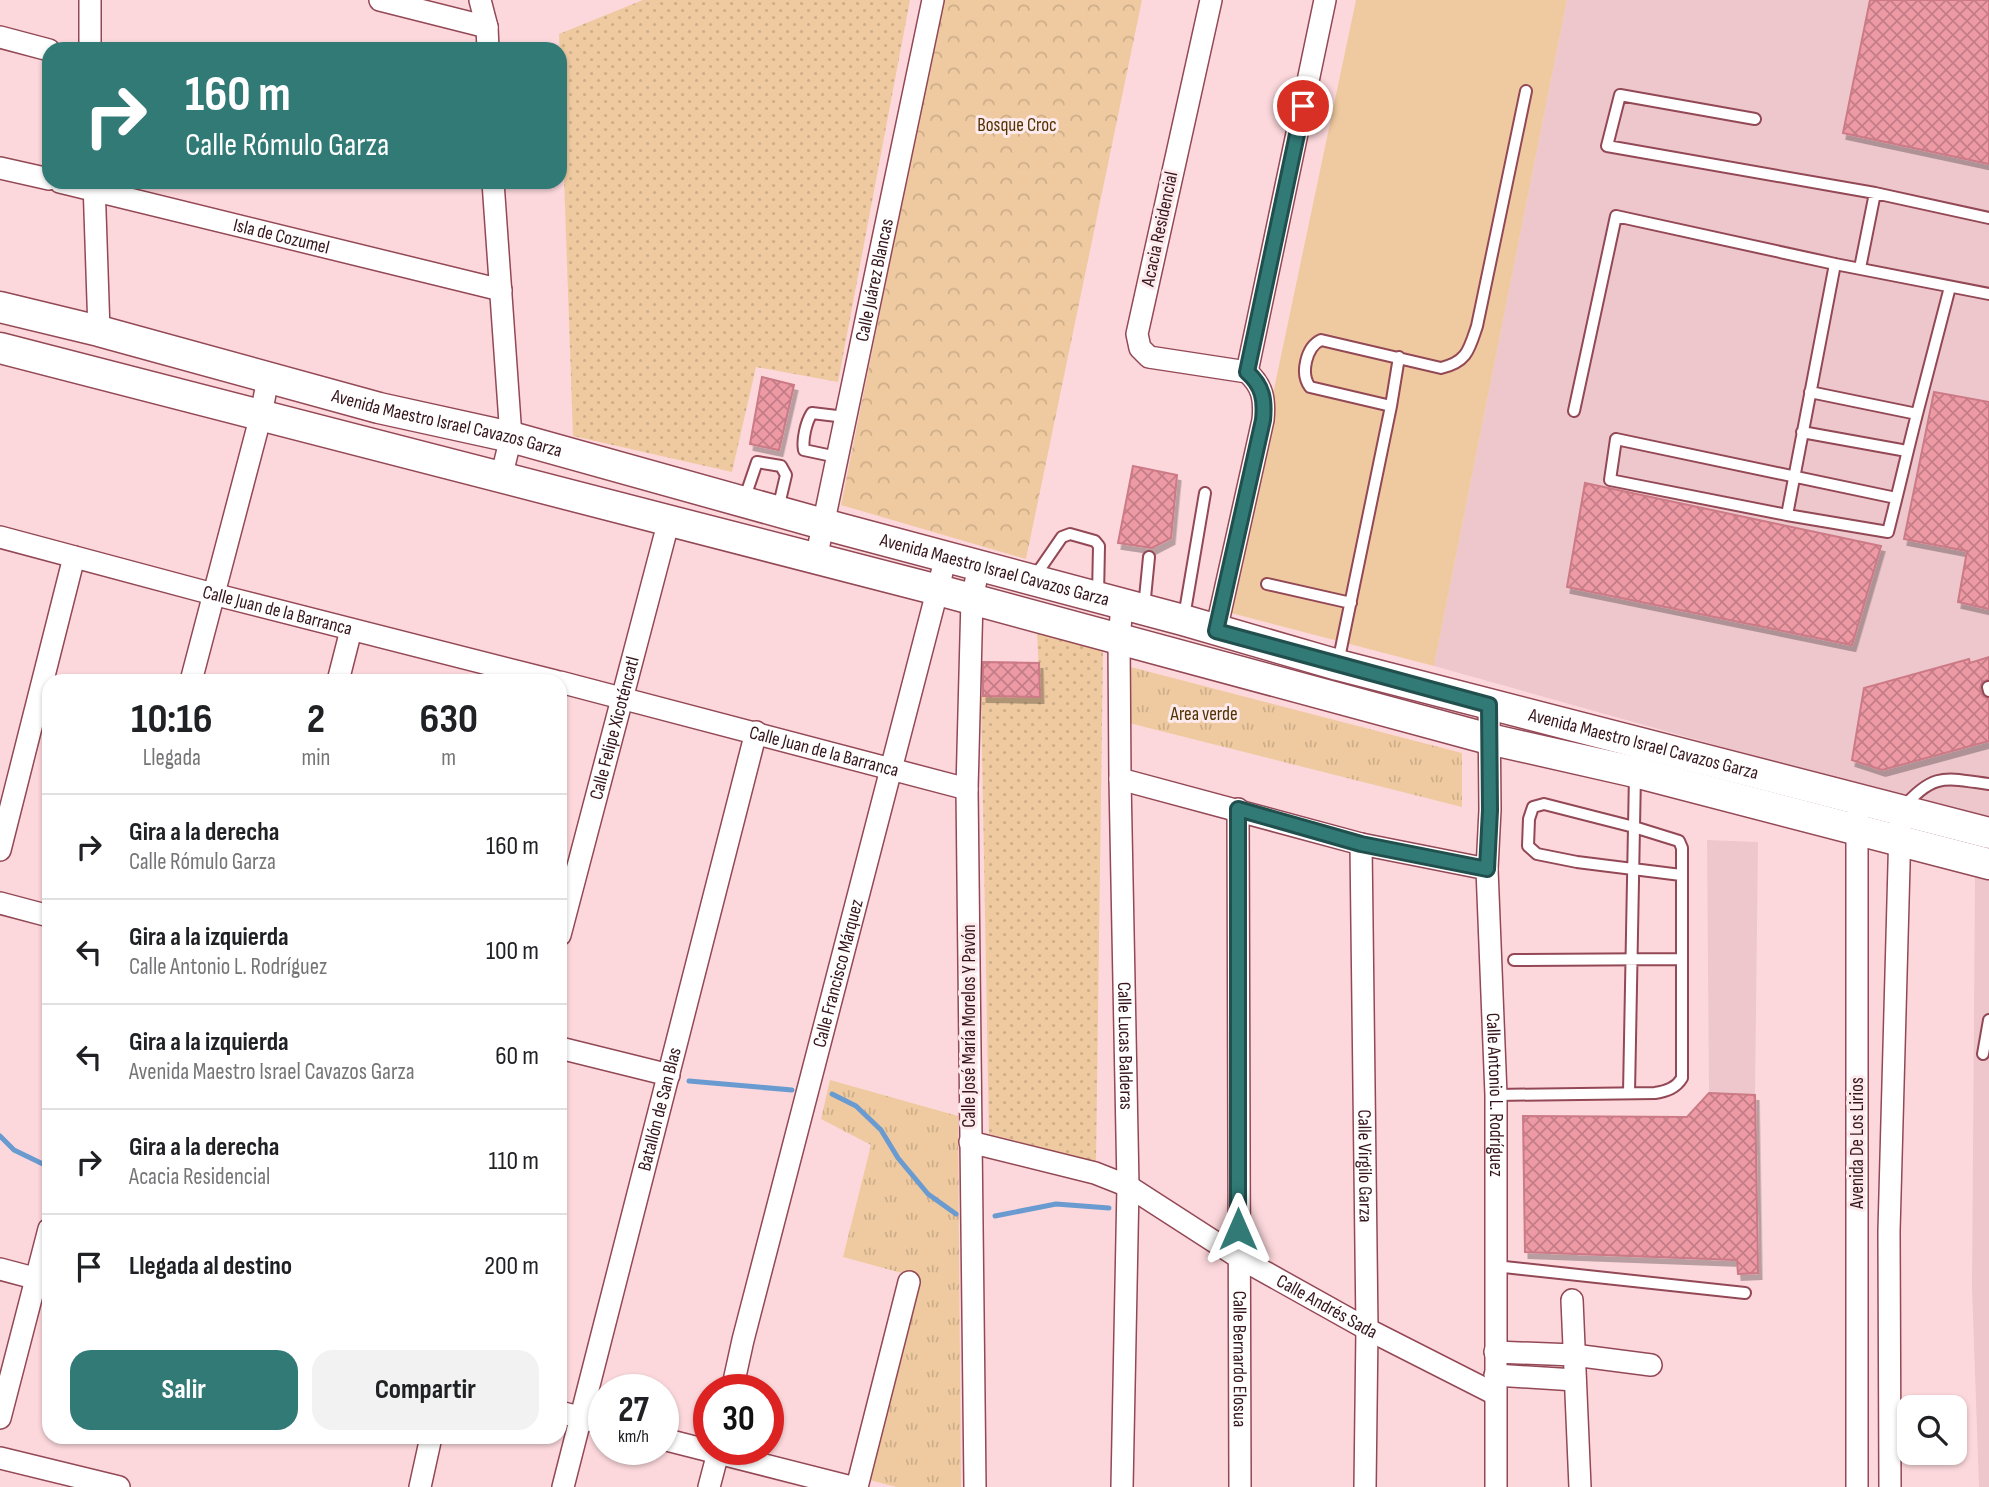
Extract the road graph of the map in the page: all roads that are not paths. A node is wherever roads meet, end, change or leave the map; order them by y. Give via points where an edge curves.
1 (90, 0) edge
2 (380, 0) edge
3 (480, 0) edge
4 (933, 0) edge
5 (1211, 0) edge
6 (1325, 0) edge
7 (487, 27) junction
8 (0, 37) edge
9 (90, 42) edge
10 (488, 42) edge
11 (42, 48) edge
12 (1525, 90) dead end
13 (1755, 119) dead end
14 (0, 168) edge
15 (42, 177) edge
16 (94, 189) edge
17 (106, 189) edge
18 (494, 189) edge
19 (1875, 193) junction
20 (1989, 218) edge
21 (1835, 264) junction
22 (1860, 268) junction
23 (1950, 287) junction
24 (501, 290) junction
25 (1989, 294) edge
26 (0, 307) edge
27 (99, 331) junction
28 (0, 348) edge
29 (1399, 357) junction
30 (1247, 372) junction
31 (268, 377) junction
32 (1810, 392) junction
33 (1391, 406) junction
34 (1574, 411) dead end
35 (1917, 414) junction
36 (261, 415) junction
37 (845, 417) junction
38 (1802, 432) junction
39 (511, 437) junction
40 (1907, 451) junction
41 (837, 457) junction
42 (1794, 477) junction
43 (501, 478) junction
44 (1205, 493) dead end
45 (1896, 498) junction
46 (743, 502) junction
47 (778, 512) junction
48 (1787, 515) junction
49 (669, 520) junction
50 (823, 524) junction
51 (0, 537) edge
52 (74, 556) junction
53 (946, 557) junction
54 (1149, 557) dead end
55 (816, 559) junction
56 (979, 566) junction
57 (1032, 580) junction
58 (1267, 584) dead end
59 (938, 590) junction
60 (213, 594) junction
61 (972, 599) junction
62 (1351, 603) junction
63 (1121, 604) junction
64 (1183, 620) junction
65 (351, 630) junction
66 (1216, 631) junction
67 (1119, 640) junction
68 (1338, 666) junction
69 (481, 672) edge
70 (44, 674) edge
71 (193, 674) edge
72 (340, 674) edge
73 (42, 683) edge
74 (567, 683) edge
75 (623, 697) junction
76 (1489, 705) junction
77 (756, 732) junction
78 (1489, 739) junction
79 (891, 769) junction
80 (1635, 772) junction
81 (1120, 779) junction
82 (1989, 784) edge
83 (967, 789) junction
84 (1857, 799) junction
85 (1238, 809) junction
86 (1900, 826) junction
87 (1634, 827) junction
88 (1856, 830) junction
89 (1989, 833) edge
90 (1361, 844) junction
91 (0, 850) edge
92 (1989, 864) edge
93 (1487, 869) junction
94 (1634, 870) junction
95 (1681, 875) junction
96 (0, 903) edge
97 (567, 909) edge
98 (42, 914) edge
99 (1681, 959) junction
100 (1514, 960) dead end
101 (1632, 961) junction
102 (1989, 1020) edge
103 (567, 1050) edge
104 (1983, 1054) dead end
105 (669, 1075) junction
106 (1629, 1093) junction
107 (1496, 1095) junction
108 (970, 1142) junction
109 (1128, 1186) junction
110 (1857, 1230) junction
111 (1889, 1231) junction
112 (1238, 1257) junction
113 (1495, 1266) junction
114 (0, 1269) edge
115 (42, 1280) edge
116 (909, 1282) dead end
117 (1745, 1293) dead end
118 (1572, 1300) dead end
119 (1367, 1329) junction
120 (1495, 1352) junction
121 (1574, 1355) junction
122 (1651, 1365) dead end
123 (736, 1374) edge
124 (1575, 1380) junction
125 (1495, 1385) junction
126 (570, 1415) edge
127 (0, 1418) edge
128 (588, 1420) edge
129 (429, 1444) edge
130 (0, 1458) edge
131 (714, 1465) edge
132 (770, 1465) edge
133 (120, 1487) edge
134 (420, 1487) edge
135 (564, 1487) edge
136 (709, 1487) edge
137 (851, 1487) edge
138 (857, 1487) edge
139 (975, 1487) edge
140 (1122, 1487) edge
141 (1240, 1487) edge
142 (1365, 1487) edge
143 (1496, 1487) edge
144 (1580, 1487) edge
145 (1857, 1487) edge
146 (1890, 1487) edge

1 - 9 street
2 - 7 street
3 - 7 street
4 - 37 street, Calle Juárez Blancas
5 - 30 street, Acacia Residencial via 1137,339 1149,357
6 - 30 street
7 - 10 street
8 - 11 street
12 - 29 lane via 1468,352 1456,365 1441,368
13 - 19 lane via 1620,95 1607,146
14 - 15 street
16 - 27 street
17 - 24 street, Isla de Cozumel
18 - 24 street
19 - 20 lane
19 - 22 lane
21 - 22 lane
21 - 32 lane
21 - 34 lane via 1616,216
22 - 23 lane
23 - 25 lane
23 - 35 lane
24 - 39 street
26 - 27 main road, Avenida Maestro Israel Cavazos Garza
27 - 31 main road, Avenida Maestro Israel Cavazos Garza
28 - 36 main road, Avenida Maestro Israel Cavazos Garza
29 - 33 lane
29 - 33 lane via 1321,340 1312,345 1303,374 1310,387
30 - 66 street via 1262,391 1263,420
31 - 36 street
31 - 39 main road, Avenida Maestro Israel Cavazos Garza
32 - 35 lane
32 - 38 lane
33 - 62 lane
35 - 40 lane
36 - 43 main road, Avenida Maestro Israel Cavazos Garza
36 - 60 street
37 - 41 street, Calle Juárez Blancas
37 - 41 lane via 811,413 803,445 804,450
38 - 40 lane
38 - 42 lane
39 - 43 street
39 - 46 main road, Avenida Maestro Israel Cavazos Garza
40 - 45 lane
41 - 50 street, Calle Juárez Blancas
42 - 45 lane
42 - 48 lane
42 - 48 lane via 1616,439 1610,480
43 - 49 main road, Avenida Maestro Israel Cavazos Garza
44 - 64 lane
45 - 48 lane via 1888,532
46 - 47 main road, Avenida Maestro Israel Cavazos Garza
46 - 47 lane via 757,462 781,466 786,475
47 - 50 main road, Avenida Maestro Israel Cavazos Garza
49 - 55 main road, Avenida Maestro Israel Cavazos Garza
49 - 75 street, Calle Felipe Xicoténcatl
50 - 53 main road, Avenida Maestro Israel Cavazos Garza
50 - 55 street, Calle Juárez Blancas
51 - 52 street, Calle Juan de la Barranca
52 - 60 street, Calle Juan de la Barranca
52 - 70 street
53 - 56 main road, Avenida Maestro Israel Cavazos Garza
53 - 59 street, Calle Francisco Márquez
54 - 63 lane
55 - 59 main road, Avenida Maestro Israel Cavazos Garza
56 - 57 main road, Avenida Maestro Israel Cavazos Garza
56 - 61 street, Calle José María Morelos Y Pavón
57 - 63 main road, Avenida Maestro Israel Cavazos Garza
57 - 63 lane via 1062,537 1070,534 1096,541
58 - 62 lane
59 - 61 main road, Avenida Maestro Israel Cavazos Garza
59 - 79 street, Calle Francisco Márquez
60 - 65 street, Calle Juan de la Barranca
60 - 71 street
61 - 67 main road, Avenida Maestro Israel Cavazos Garza
61 - 83 street, Calle José María Morelos Y Pavón
62 - 68 lane
63 - 64 main road, Avenida Maestro Israel Cavazos Garza
63 - 67 street, Calle Lucas Balderas
64 - 66 main road, Avenida Maestro Israel Cavazos Garza
65 - 69 street, Calle Juan de la Barranca
65 - 72 street
66 - 68 main road, Avenida Maestro Israel Cavazos Garza
67 - 78 main road, Avenida Maestro Israel Cavazos Garza
67 - 81 street, Calle Lucas Balderas
68 - 76 main road, Avenida Maestro Israel Cavazos Garza
73 - 91 street
74 - 75 street, Calle Juan de la Barranca
75 - 77 street, Calle Juan de la Barranca
75 - 97 street, Calle Felipe Xicoténcatl
76 - 78 street, Calle Antonio L. Rodríguez
76 - 84 main road, Avenida Maestro Israel Cavazos Garza
77 - 79 street, Calle Juan de la Barranca
77 - 105 street, Batallón de San Blas
78 - 80 main road, Avenida Maestro Israel Cavazos Garza
78 - 93 street, Calle Antonio L. Rodríguez
79 - 83 street, Calle Juan de la Barranca
79 - 123 street, Calle Francisco Márquez
80 - 87 lane
80 - 88 main road, Avenida Maestro Israel Cavazos Garza
81 - 85 street
81 - 109 street, Calle Lucas Balderas
82 - 86 lane via 1945,778 1929,784 1913,795
83 - 108 street, Calle José María Morelos Y Pavón
84 - 86 main road, Avenida Maestro Israel Cavazos Garza
84 - 88 street, Avenida De Los Lirios
85 - 90 street
85 - 112 street, Calle Bernardo Elosua
86 - 88 main road, Avenida Maestro Israel Cavazos Garza
86 - 89 main road, Avenida Maestro Israel Cavazos Garza
86 - 92 main road, Avenida Maestro Israel Cavazos Garza
86 - 111 street, Avenida De Los Lirios
87 - 94 lane
87 - 94 lane via 1544,804 1531,809 1527,837 1528,846 1537,854
87 - 95 lane via 1679,841
88 - 110 street, Avenida De Los Lirios
90 - 93 street
90 - 119 street, Calle Virgilo Garza
93 - 107 street, Calle Antonio L. Rodríguez
94 - 95 lane
94 - 101 lane
95 - 99 lane
96 - 98 street
99 - 101 lane
99 - 106 lane via 1682,1078 1662,1092
100 - 101 lane
101 - 106 lane
102 - 104 lane
103 - 105 street
105 - 126 street, Batallón de San Blas
106 - 107 lane
107 - 113 street, Calle Antonio L. Rodríguez
108 - 109 street, Calle Andrés Sada via 1095,1173
108 - 139 street, Calle José María Morelos Y Pavón
109 - 112 street, Calle Andrés Sada
109 - 140 street, Calle Lucas Balderas
110 - 111 street
110 - 145 street, Avenida De Los Lirios
111 - 146 street, Avenida De Los Lirios
112 - 119 street, Calle Andrés Sada
112 - 141 street, Calle Bernardo Elosua
113 - 117 lane
113 - 120 street, Calle Antonio L. Rodríguez
114 - 115 street
115 - 127 street
116 - 138 street
118 - 121 street
119 - 125 street, Calle Andrés Sada
119 - 142 street, Calle Virgilo Garza
120 - 121 street
120 - 125 street, Calle Antonio L. Rodríguez
121 - 122 street
121 - 124 street
124 - 125 street
124 - 144 street
125 - 143 street, Calle Antonio L. Rodríguez
126 - 128 street
126 - 135 street, Batallón de San Blas
129 - 134 street
130 - 133 street
131 - 136 street
132 - 137 street

